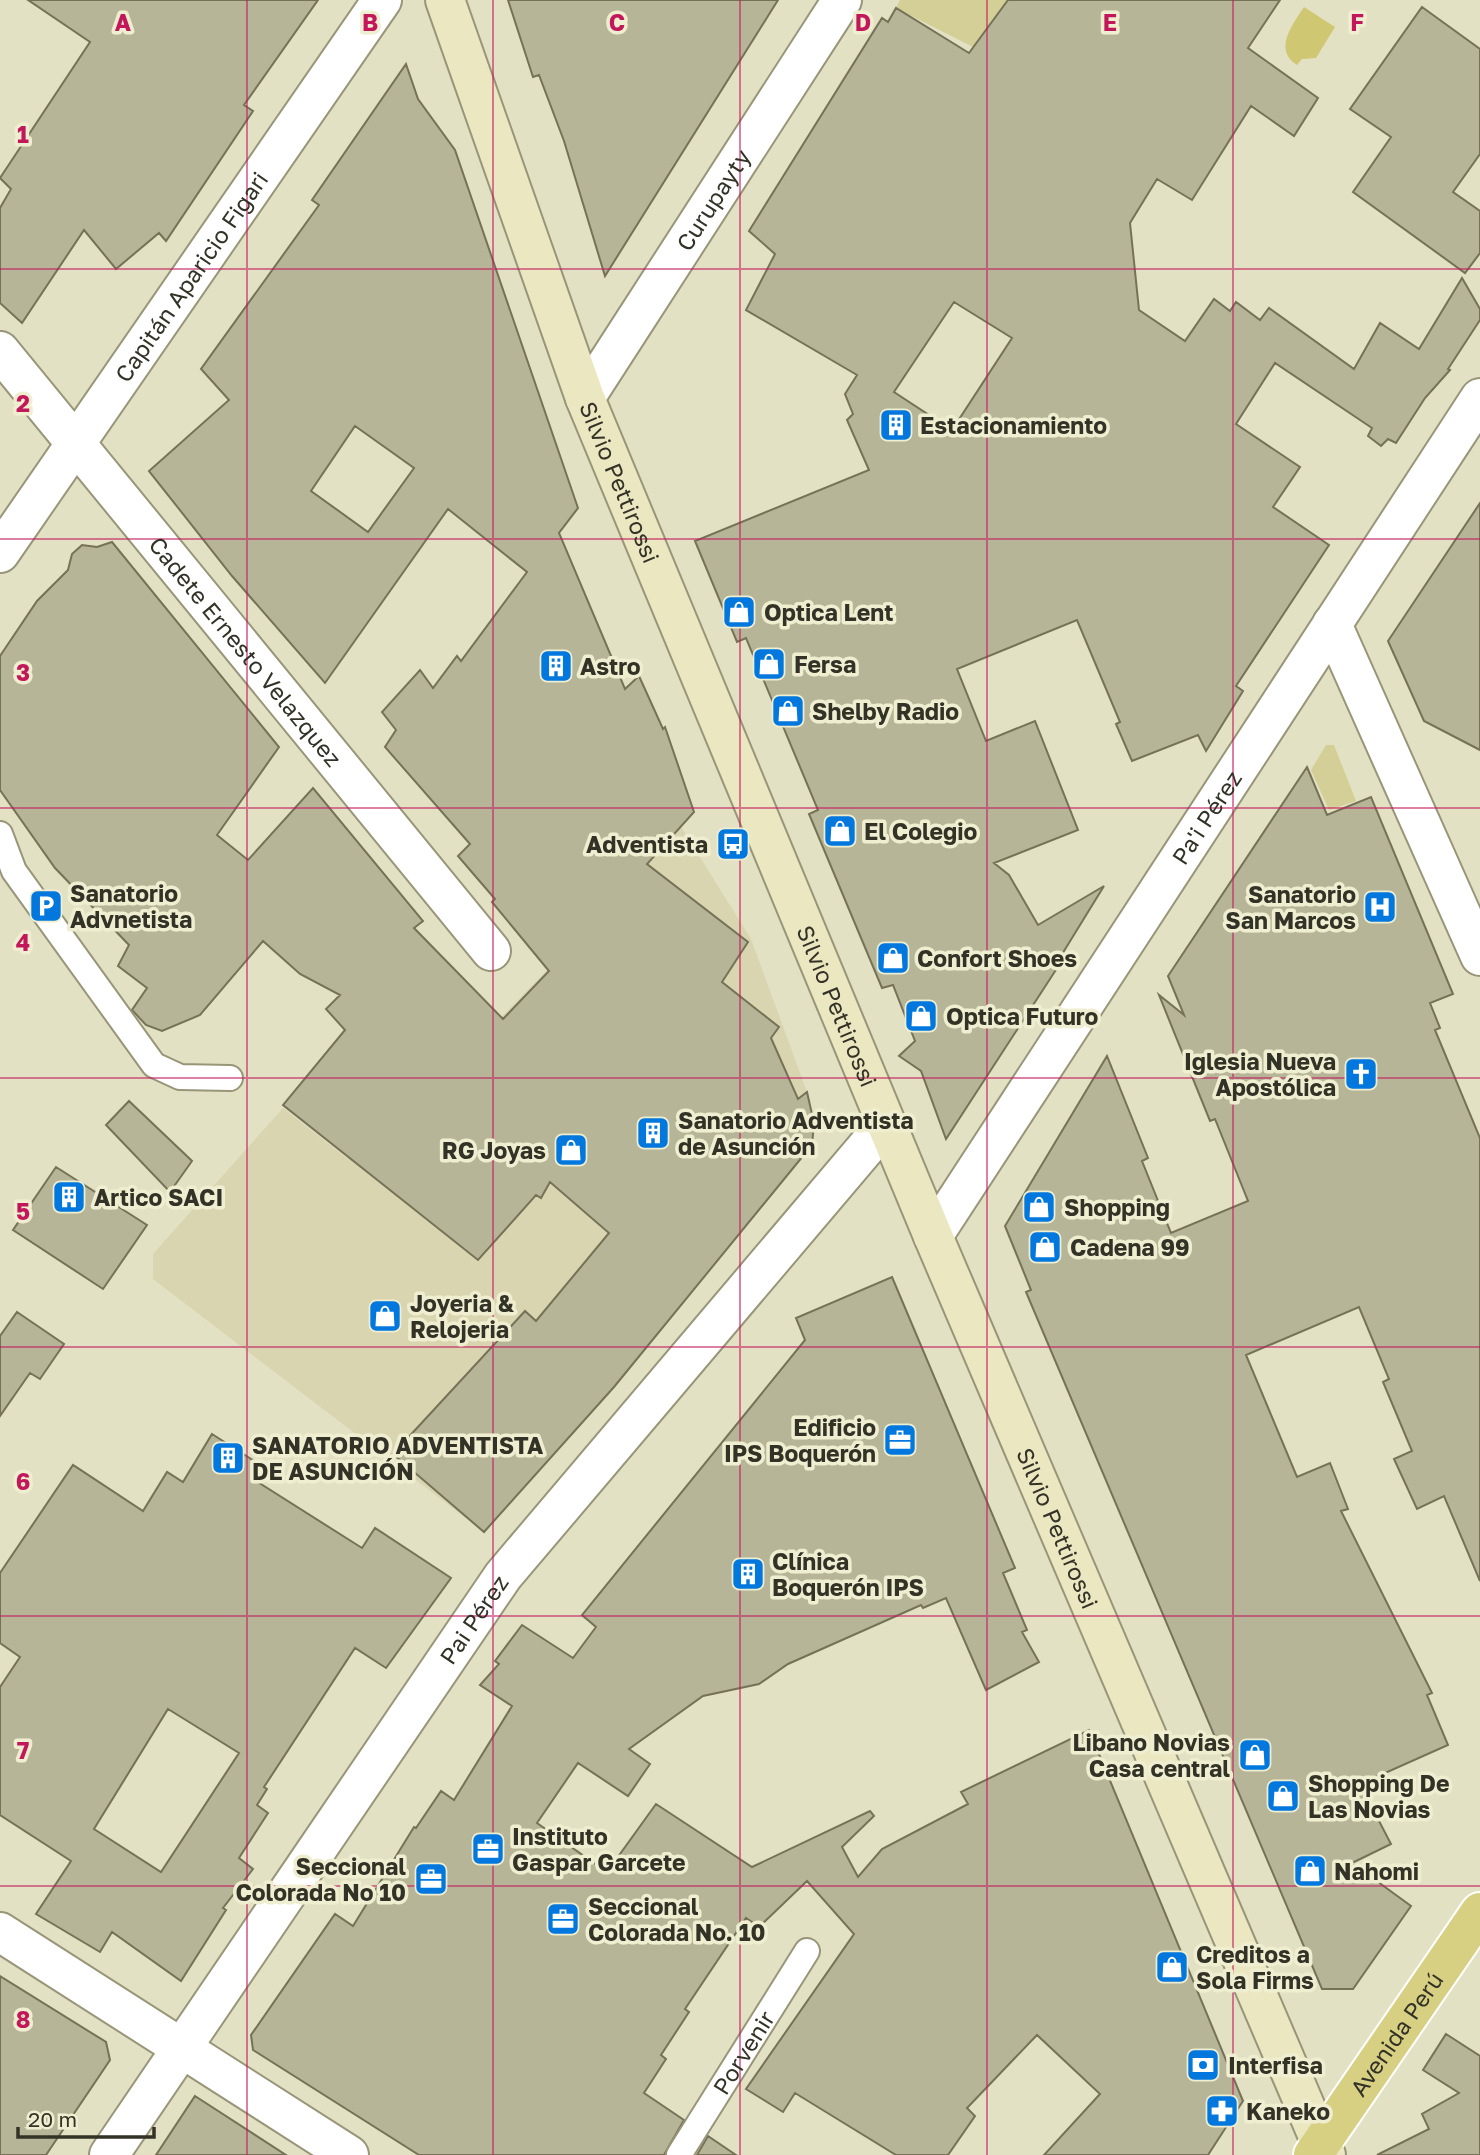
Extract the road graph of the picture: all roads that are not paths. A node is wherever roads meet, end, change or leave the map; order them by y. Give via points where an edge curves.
1 (382, 0) edge
2 (445, 0) edge
3 (842, 0) edge
4 (0, 351) edge
5 (585, 398) junction
6 (1480, 398) edge
7 (77, 445) junction
8 (0, 553) edge
9 (1332, 624) junction
10 (0, 834) edge
11 (491, 951) dead end
12 (1480, 956) edge
13 (230, 1078) dead end
14 (886, 1124) junction
15 (933, 1236) junction
16 (1480, 1912) edge
17 (0, 1932) edge
18 (807, 1951) dead end
19 (181, 2048) junction
20 (1320, 2151) edge
21 (109, 2155) edge
22 (349, 2155) edge
23 (680, 2155) edge

1 - 7 street, Capitán Aparicio Figari
2 - 5 main road, Silvio Pettirossi
3 - 5 street, Curupayty
4 - 7 street, Cadete Ernesto Velazquez
5 - 14 main road, Silvio Pettirossi
6 - 9 street, Pa'i Pérez
7 - 8 street, Capitán Aparicio Figari
7 - 11 street, Cadete Ernesto Velazquez
9 - 12 street
9 - 15 street, Pa'i Pérez
10 - 13 lane via 14,872 154,1065 180,1077
14 - 15 main road, Silvio Pettirossi
14 - 19 street, Pai Pérez via 503,1576
15 - 20 main road, Silvio Pettirossi
16 - 20 main road, Avenida Perú
17 - 19 street
18 - 23 lane, Porvenir
19 - 21 street, Pai Pérez
19 - 22 street

